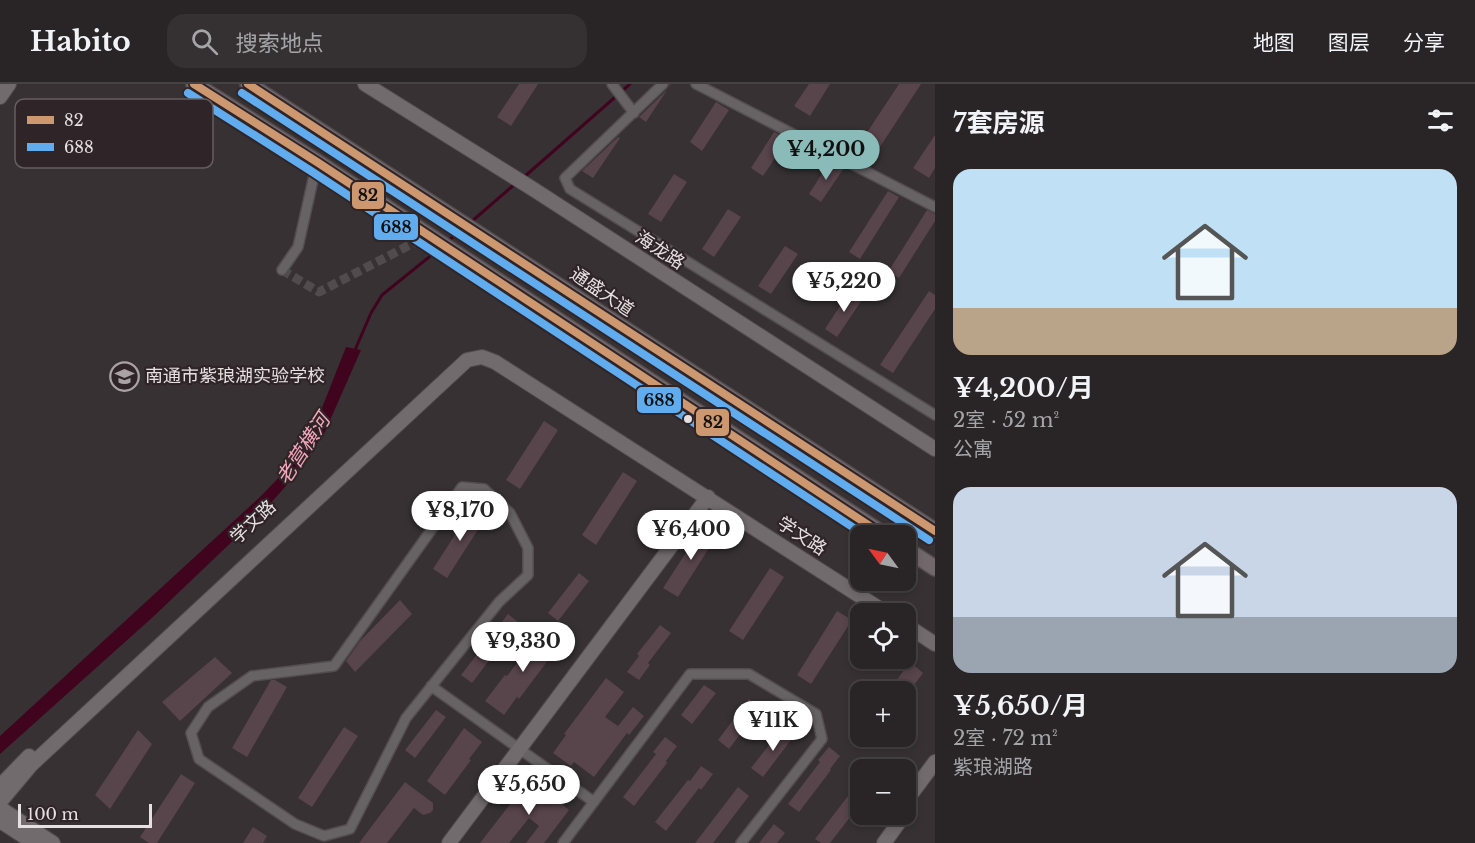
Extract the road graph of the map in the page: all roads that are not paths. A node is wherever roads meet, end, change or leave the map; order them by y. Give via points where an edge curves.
1 (9, 84) edge
2 (194, 84) edge
3 (248, 84) edge
4 (365, 84) edge
5 (612, 84) edge
6 (663, 84) edge
7 (696, 84) edge
8 (0, 97) edge
9 (634, 113) junction
10 (317, 162) junction
11 (935, 207) edge
12 (282, 270) dead end
13 (544, 392) junction
14 (935, 415) edge
15 (935, 449) edge
16 (708, 497) junction
17 (869, 525) edge
18 (935, 531) edge
19 (916, 556) edge
20 (935, 568) edge
21 (871, 603) edge
22 (916, 632) edge
23 (935, 644) edge
24 (431, 686) junction
25 (519, 749) junction
26 (935, 762) edge
27 (935, 775) edge
28 (0, 786) edge
29 (916, 788) edge
30 (916, 801) edge
31 (0, 802) edge
32 (594, 802) junction
33 (0, 808) edge
34 (0, 821) edge
35 (888, 825) edge
36 (898, 825) edge
37 (34, 843) edge
38 (53, 843) edge
39 (449, 843) edge
40 (563, 843) edge
41 (741, 843) edge
42 (875, 843) edge
43 (884, 843) edge

1 - 8 street
2 - 10 main road
3 - 18 main road, 通盛大道
4 - 15 street, 海龙路
5 - 9 street
6 - 9 street
7 - 11 street
9 - 14 street via 565,178 570,189
10 - 12 street via 298,247
10 - 17 main road
13 - 16 street, 学文路
13 - 28 street, 学文路 via 500,356 481,348 462,353
13 - 31 street, 学文路 via 495,362 482,357 467,360 31,765
16 - 21 street, 学文路
16 - 25 street
19 - 20 main road
22 - 23 street
24 - 24 street via 499,602 528,575 528,548 510,513 484,489 462,487 334,666 252,676 208,707 191,733 200,759 295,824 324,836 350,829 406,718
24 - 25 street
25 - 32 street
25 - 39 street
26 - 29 street
27 - 30 street
32 - 40 street
32 - 41 street via 690,674 749,674 816,714 822,739
33 - 38 street
34 - 37 street
35 - 42 street
36 - 43 street

